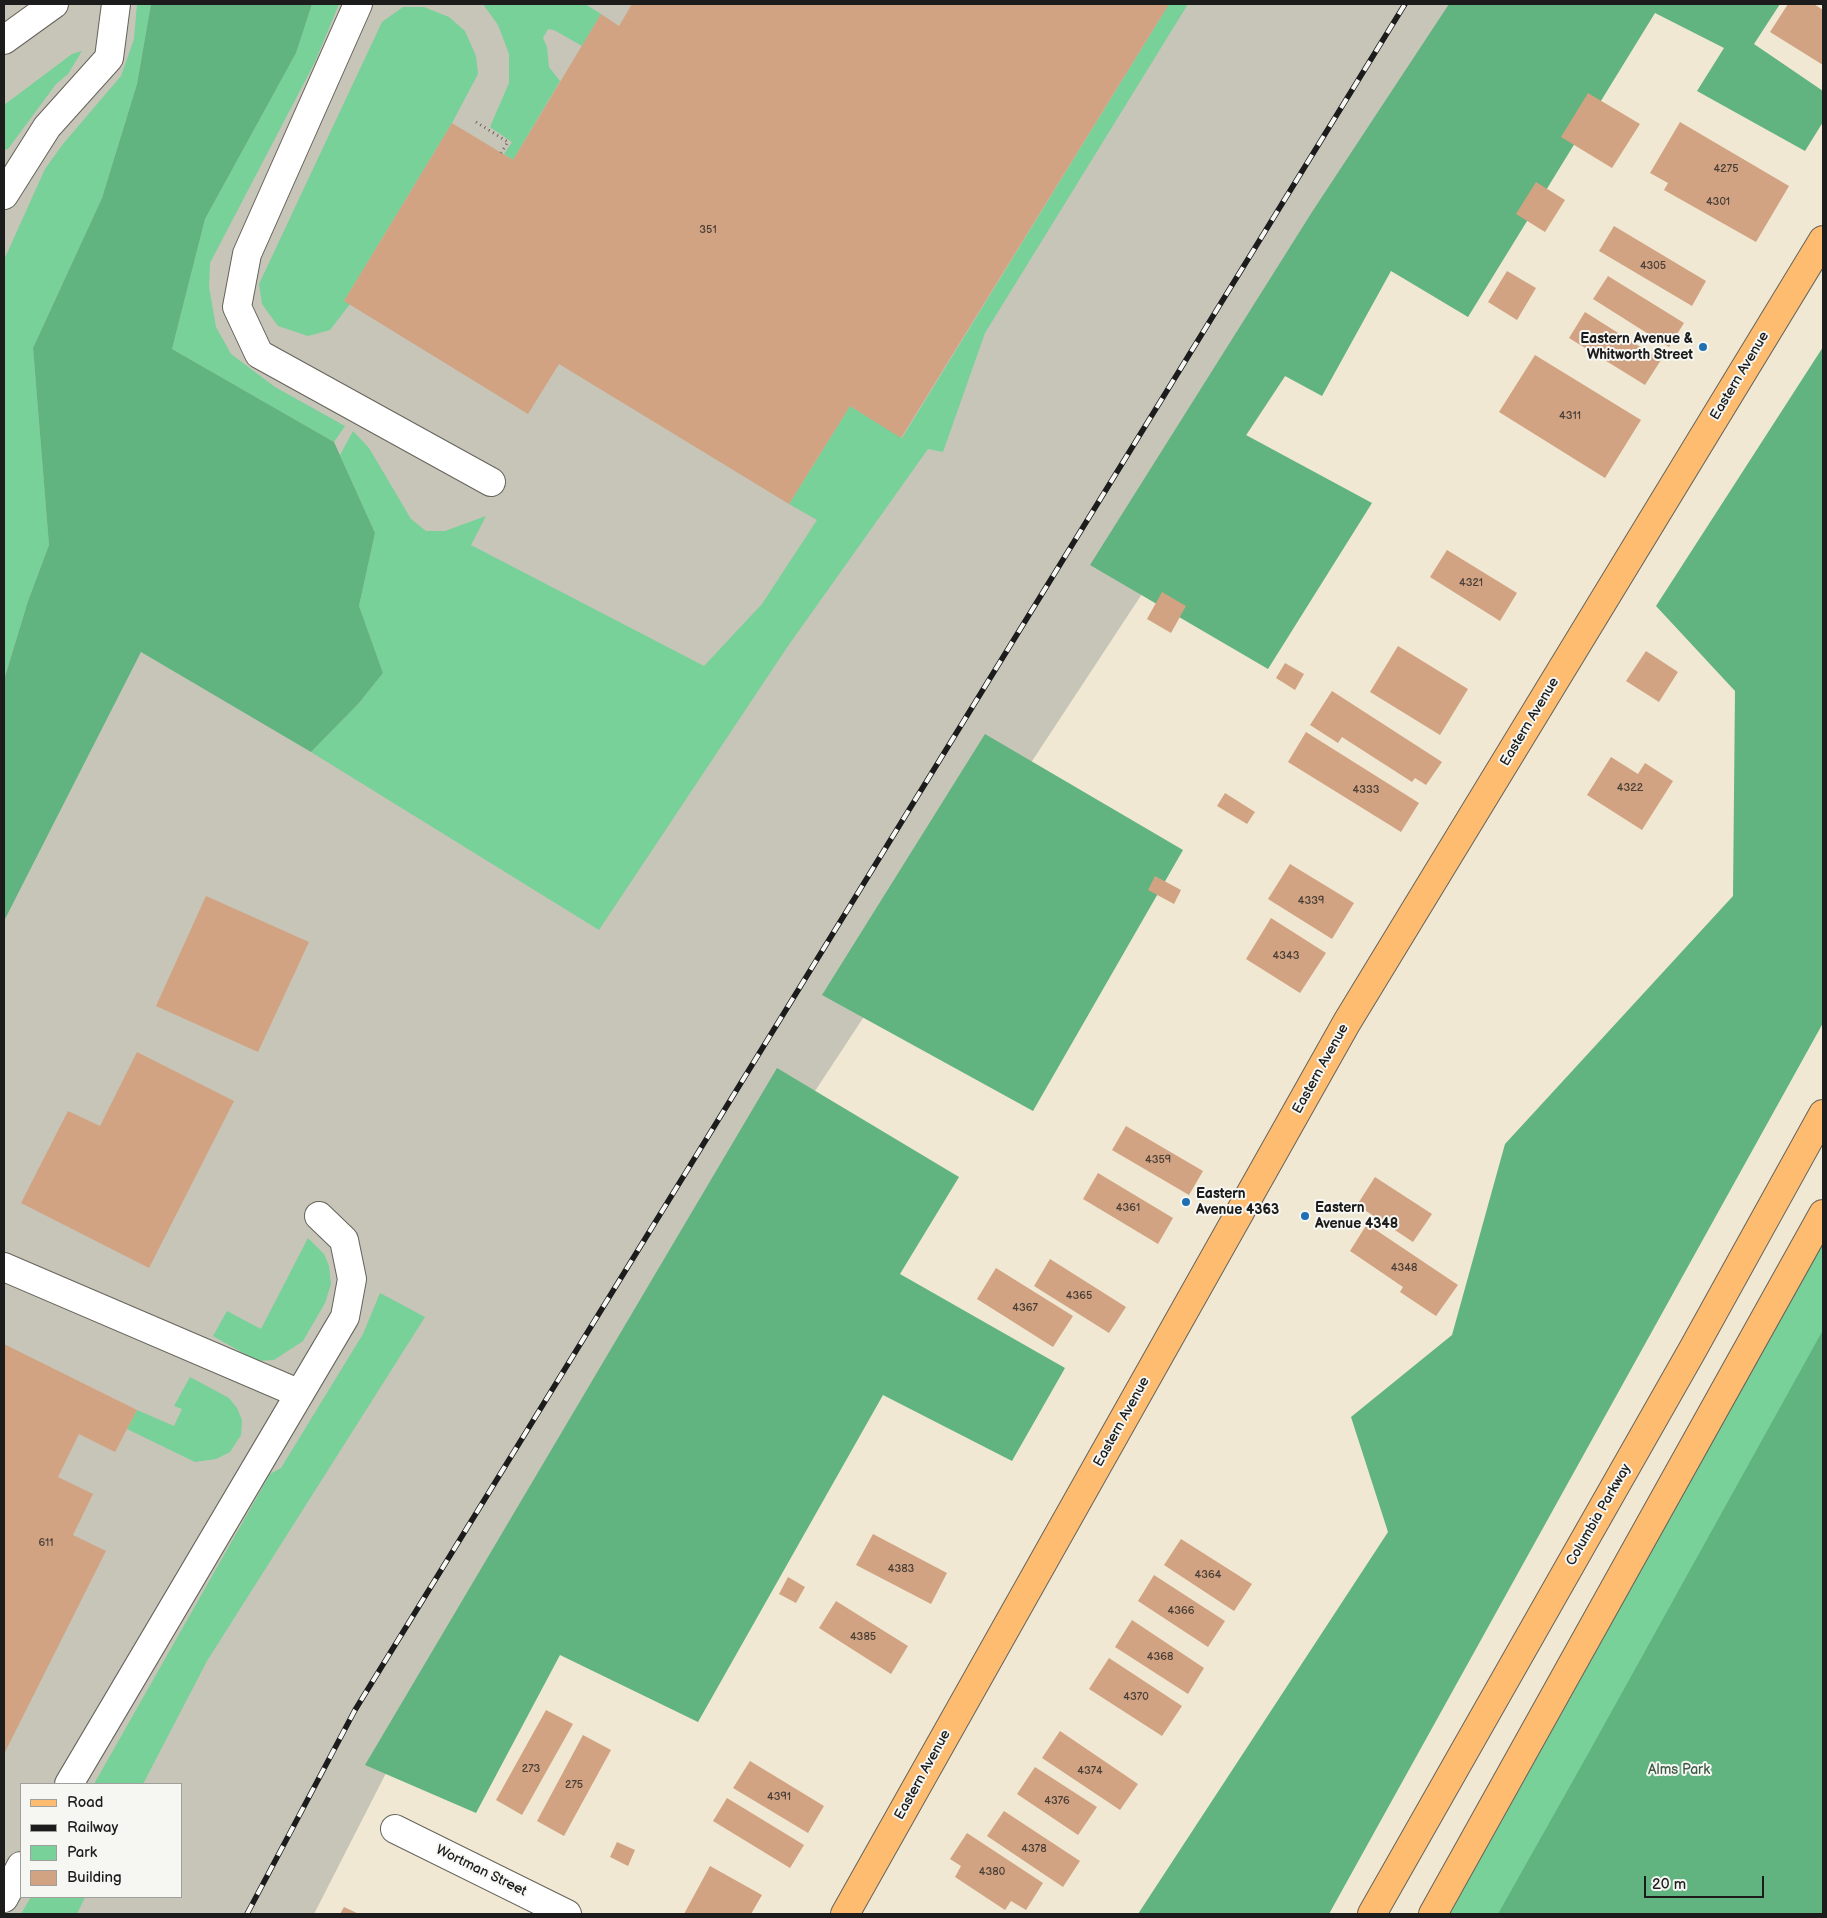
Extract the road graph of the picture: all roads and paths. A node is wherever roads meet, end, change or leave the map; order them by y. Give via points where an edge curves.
1 (54, 4) edge
2 (116, 4) edge
3 (358, 4) edge
4 (4, 40) edge
5 (476, 122) dead end
6 (501, 153) dead end
7 (4, 195) edge
8 (1823, 240) edge
9 (491, 482) dead end
10 (1823, 1114) edge
11 (1823, 1214) edge
12 (319, 1216) dead end
13 (4, 1267) edge
14 (298, 1393) junction
15 (70, 1783) edge
16 (395, 1829) dead end
17 (20, 1868) edge
18 (4, 1898) edge
19 (567, 1914) edge
20 (845, 1914) edge
21 (1372, 1914) edge
22 (1433, 1914) edge

1 - 4 street
2 - 7 street via 108,58 47,127
3 - 9 street via 247,254 237,307 259,354
5 - 6 path via 508,142
8 - 20 main road, Eastern Avenue via 1347,1022
10 - 21 main road, Columbia Parkway via 1693,1350
11 - 22 main road
12 - 14 street via 344,1240 352,1279 345,1317
13 - 14 street
14 - 15 street
16 - 19 street, Wortman Street
17 - 18 street

